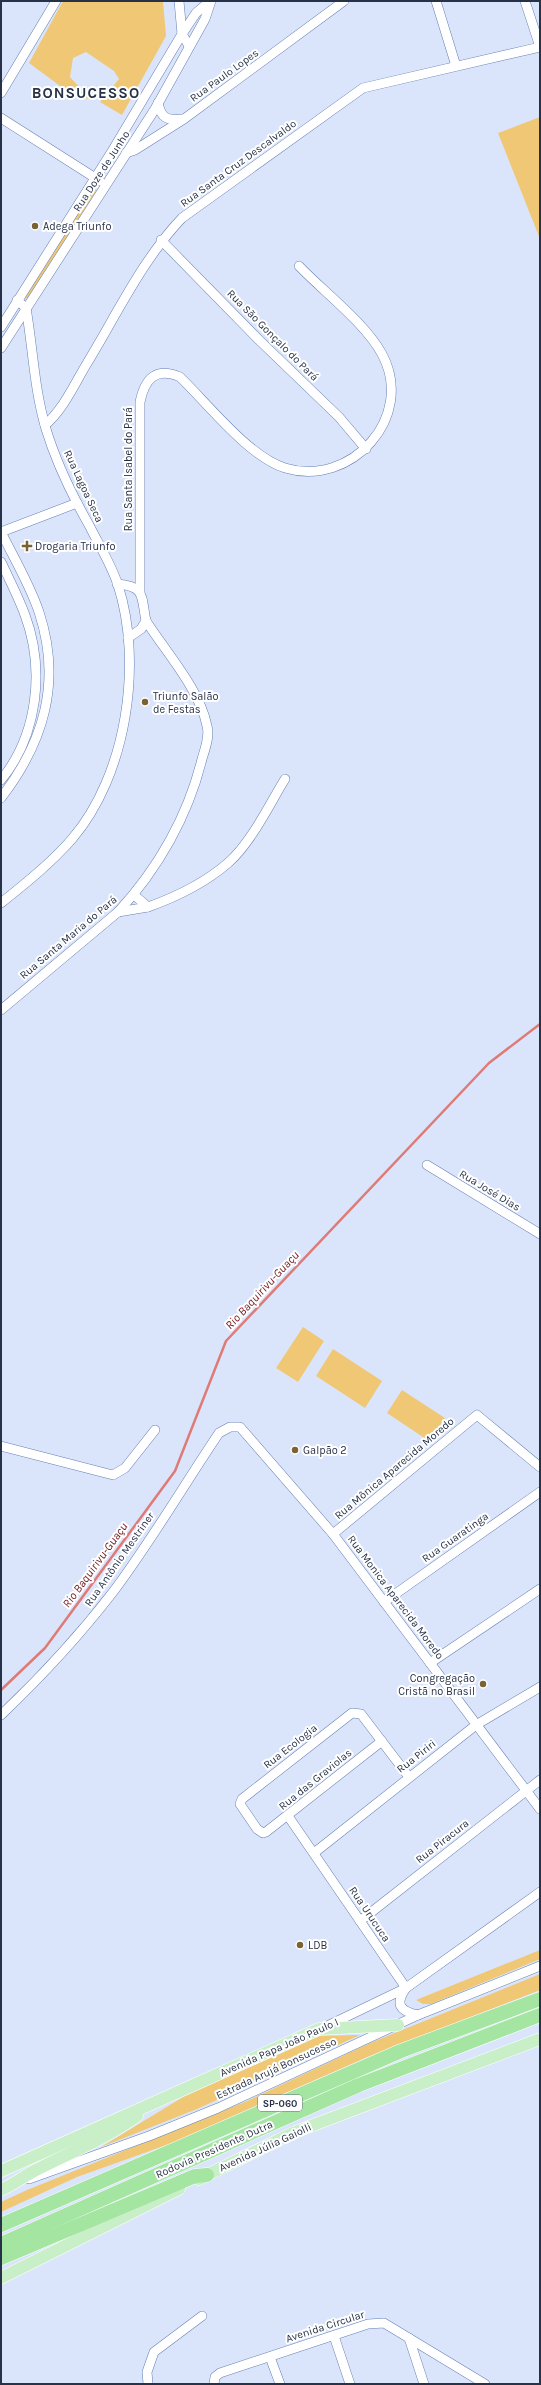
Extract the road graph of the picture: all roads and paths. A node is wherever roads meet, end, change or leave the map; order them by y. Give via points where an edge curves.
1 (56, 1) edge
2 (179, 1) edge
3 (211, 1) edge
4 (344, 1) edge
5 (436, 1) edge
6 (525, 1) edge
7 (182, 34) junction
8 (189, 46) junction
9 (540, 47) edge
10 (456, 66) junction
11 (1, 93) edge
12 (158, 102) junction
13 (1, 118) edge
14 (184, 119) junction
15 (128, 152) junction
16 (111, 153) junction
17 (95, 178) junction
18 (106, 185) junction
19 (161, 240) junction
20 (299, 266) dead end
21 (17, 300) junction
22 (26, 308) junction
23 (1, 326) edge
24 (1, 348) edge
25 (45, 425) junction
26 (366, 449) junction
27 (77, 503) junction
28 (1, 532) edge
29 (1, 562) edge
30 (117, 584) junction
31 (140, 591) junction
32 (146, 621) junction
33 (128, 638) junction
34 (285, 779) dead end
35 (1, 780) edge
36 (1, 798) edge
37 (134, 895) junction
38 (1, 903) edge
39 (148, 906) junction
40 (118, 912) junction
41 (1, 1010) edge
42 (427, 1166) dead end
43 (540, 1234) edge
44 (230, 1427) joint
45 (155, 1430) dead end
46 (1, 1446) edge
47 (540, 1467) edge
48 (540, 1492) edge
49 (333, 1534) junction
50 (540, 1589) edge
51 (384, 1602) junction
52 (430, 1663) junction
53 (540, 1687) edge
54 (1, 1715) edge
55 (476, 1724) junction
56 (382, 1741) junction
57 (409, 1777) junction
58 (540, 1780) edge
59 (526, 1790) junction
60 (540, 1809) edge
61 (288, 1816) junction
62 (263, 1833) joint
63 (314, 1853) junction
64 (540, 1892) edge
65 (360, 1921) junction
66 (540, 1966) edge
67 (406, 1988) junction
68 (540, 1999) edge
69 (418, 2015) junction
70 (540, 2015) edge
71 (398, 2025) junction
72 (319, 2029) junction
73 (540, 2039) edge
74 (151, 2106) junction
75 (1, 2171) edge
76 (207, 2175) junction
77 (18, 2183) junction
78 (1, 2190) edge
79 (1, 2225) edge
80 (1, 2244) edge
81 (1, 2258) edge
82 (1, 2278) edge
83 (202, 2316) dead end
84 (334, 2336) junction
85 (410, 2338) junction
86 (270, 2357) junction
87 (148, 2384) edge
88 (214, 2384) edge
89 (280, 2384) edge
90 (350, 2384) edge
91 (424, 2384) edge
92 (485, 2384) edge

1 - 11 street
2 - 7 street
3 - 7 street, Rua Doze de Junho via 196,13
3 - 8 street, Rua Doze de Junho via 205,19
4 - 14 street, Rua Paulo Lopes
5 - 10 street
6 - 9 street
7 - 8 street
7 - 16 street, Rua Doze de Junho
8 - 12 street, Rua Doze de Junho
9 - 10 street, Rua Santa Cruz Descalvaldo
10 - 19 street, Rua Santa Cruz Descalvaldo via 363,88 182,218
12 - 14 street via 162,116 167,119
12 - 15 street, Rua Doze de Junho
13 - 17 street
14 - 15 street, Rua Paulo Lopes
15 - 16 street, Rua Paulo Lopes
15 - 18 street, Rua Doze de Junho
16 - 17 street, Rua Doze de Junho
17 - 18 street
17 - 21 street, Rua Doze de Junho
18 - 22 street, Rua Doze de Junho
19 - 25 street, Rua Santa Cruz Descalvaldo via 71,390 53,418
19 - 26 street, Rua São Gonçalo do Pará via 339,417
20 - 26 street, Rua Santa Isabel do Pará via 364,329 382,354 390,374 392,394 387,417 379,435
21 - 22 street
21 - 23 street, Rua Doze de Junho
22 - 24 street, Rua Doze de Junho
22 - 25 street, Rua Lagoa Seca via 36,385
25 - 27 street, Rua Lagoa Seca
26 - 31 street, Rua Santa Isabel do Pará via 352,460 332,468 312,472 284,468 263,458 180,377 169,372 159,372 145,386 140,402
27 - 28 street
27 - 30 street, Rua Lagoa Seca
28 - 36 street via 39,613 46,645 48,685 44,718 35,740 16,778
29 - 35 street via 25,616 36,674 31,718 21,747
30 - 31 street via 136,587
30 - 33 street, Rua Lagoa Seca
31 - 32 street
32 - 33 street via 141,629
32 - 37 street, Rua Santa Maria do Pará via 188,684 204,714 208,728 199,772 190,799 164,850
33 - 38 street, Rua Lagoa Seca via 128,698 121,734 100,795 73,838 31,880
34 - 39 street via 244,844 229,862 172,898
37 - 39 street
37 - 40 street, Rua Santa Maria do Pará
39 - 40 street
40 - 41 street, Rua Santa Maria do Pará
42 - 43 street, Rua José Dias
44 - 49 street, Rua Mônica Aparecida Moredo via 240,1427
44 - 54 street, Rua Antônio Mestriner via 219,1433 114,1591 33,1685
45 - 46 street via 125,1468 113,1475
47 - 49 street, Rua Mônica Aparecida Moredo via 477,1415
48 - 51 street, Rua Guaratinga
49 - 51 street, Rua Monica Aparecida Moredo
50 - 52 street
51 - 52 street, Rua Monica Aparecida Moredo
52 - 55 street, Rua Monica Aparecida Moredo
53 - 55 street, Rua Piriri
55 - 57 street, Rua Piriri
55 - 59 street, Rua Monica Aparecida Moredo
56 - 57 street
56 - 61 street, Rua das Graviolas
56 - 62 street, Rua Ecologia via 361,1714 352,1713 240,1802 257,1829
57 - 63 street, Rua Piriri
58 - 59 street, Rua Piracura
59 - 60 street, Rua Monica Aparecida Moredo
59 - 65 street, Rua Piracura
61 - 62 street, Rua das Graviolas
61 - 63 street, Rua Urucuca
63 - 65 street, Rua Urucuca
64 - 67 street, Avenida Papa João Paulo I
65 - 67 street, Rua Urucuca
66 - 69 street, Estrada Arujá Bonsucesso
67 - 69 street via 400,1997 400,2004 407,2013
67 - 72 street, Avenida Papa João Paulo I
68 - 79 highway, Rodovia Presidente Dutra / SP-060 via 401,2051
69 - 71 street, Estrada Arujá Bonsucesso
70 - 80 highway, Rodovia Presidente Dutra / SP-060 via 359,2085
71 - 72 main road
71 - 77 street, Estrada Arujá Bonsucesso via 149,2136
72 - 74 main road, Avenida Papa João Paulo I
73 - 76 main road, Avenida Júlia Gaiolli via 295,2132
74 - 75 main road, Avenida Papa João Paulo I via 130,2112
74 - 77 main road via 119,2127 32,2172
76 - 81 highway via 195,2176
76 - 82 main road, Avenida Júlia Gaiolli
77 - 78 main road
83 - 87 street via 154,2352 147,2372
84 - 85 street, Avenida Circular via 378,2322
84 - 86 street, Avenida Circular
84 - 90 street
85 - 91 street
85 - 92 street, Avenida Circular
86 - 88 street, Avenida Circular via 220,2372 215,2377
86 - 89 street

